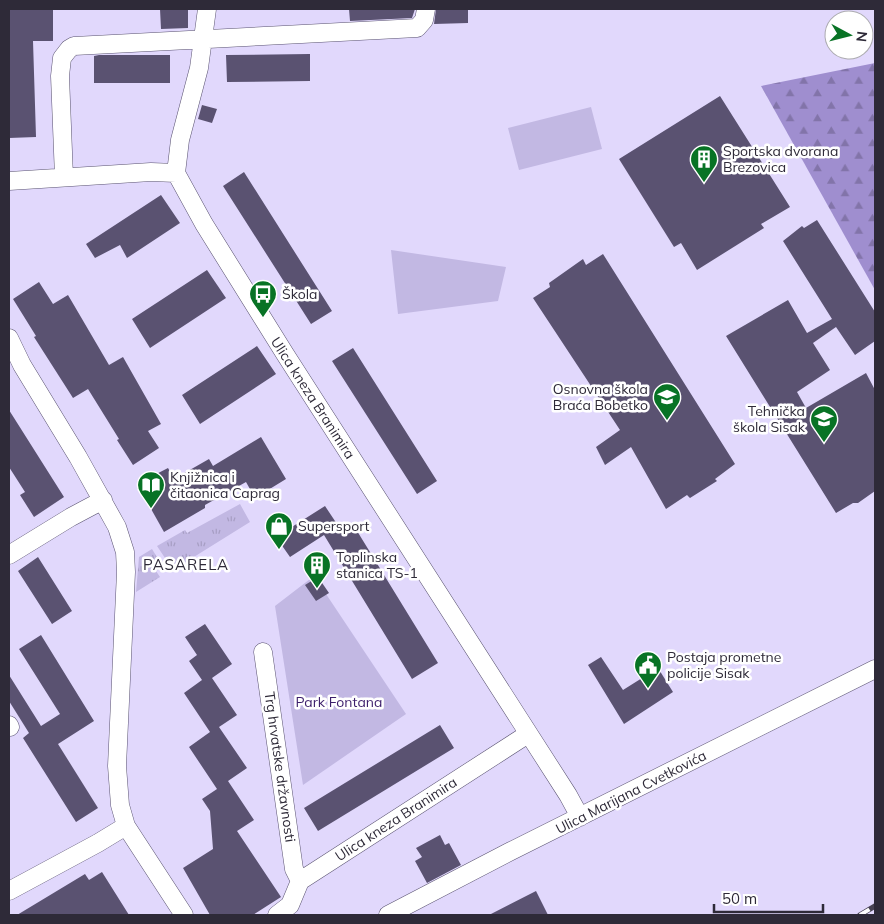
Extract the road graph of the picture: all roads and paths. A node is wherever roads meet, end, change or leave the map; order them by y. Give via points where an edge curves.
1 (207, 9) edge
2 (426, 9) edge
3 (204, 40) junction
4 (176, 173) junction
5 (64, 178) junction
6 (9, 181) edge
7 (9, 338) edge
8 (102, 500) junction
9 (9, 555) edge
10 (263, 652) dead end
11 (875, 669) edge
12 (528, 734) junction
13 (580, 817) junction
14 (126, 826) junction
15 (300, 880) junction
16 (9, 891) edge
17 (184, 915) edge
18 (277, 915) edge
19 (388, 915) edge

1 - 3 street
2 - 3 street via 424,20 417,28
3 - 4 street via 200,68 180,140
3 - 5 street via 74,46 69,49 62,58 60,76
4 - 5 street
4 - 12 street, Ulica kneza Branimira via 285,354
5 - 6 street
7 - 8 street
8 - 9 street
8 - 14 street via 117,527 125,552 117,766 120,805
10 - 15 street, Trg hrvatske državnosti via 294,869
11 - 13 street, Ulica Marijana Cvetkovića
12 - 13 street, Ulica kneza Branimira
12 - 15 street, Ulica kneza Branimira
13 - 19 street, Ulica Marijana Cvetkovića
14 - 16 street
14 - 17 street
15 - 18 street via 290,905

